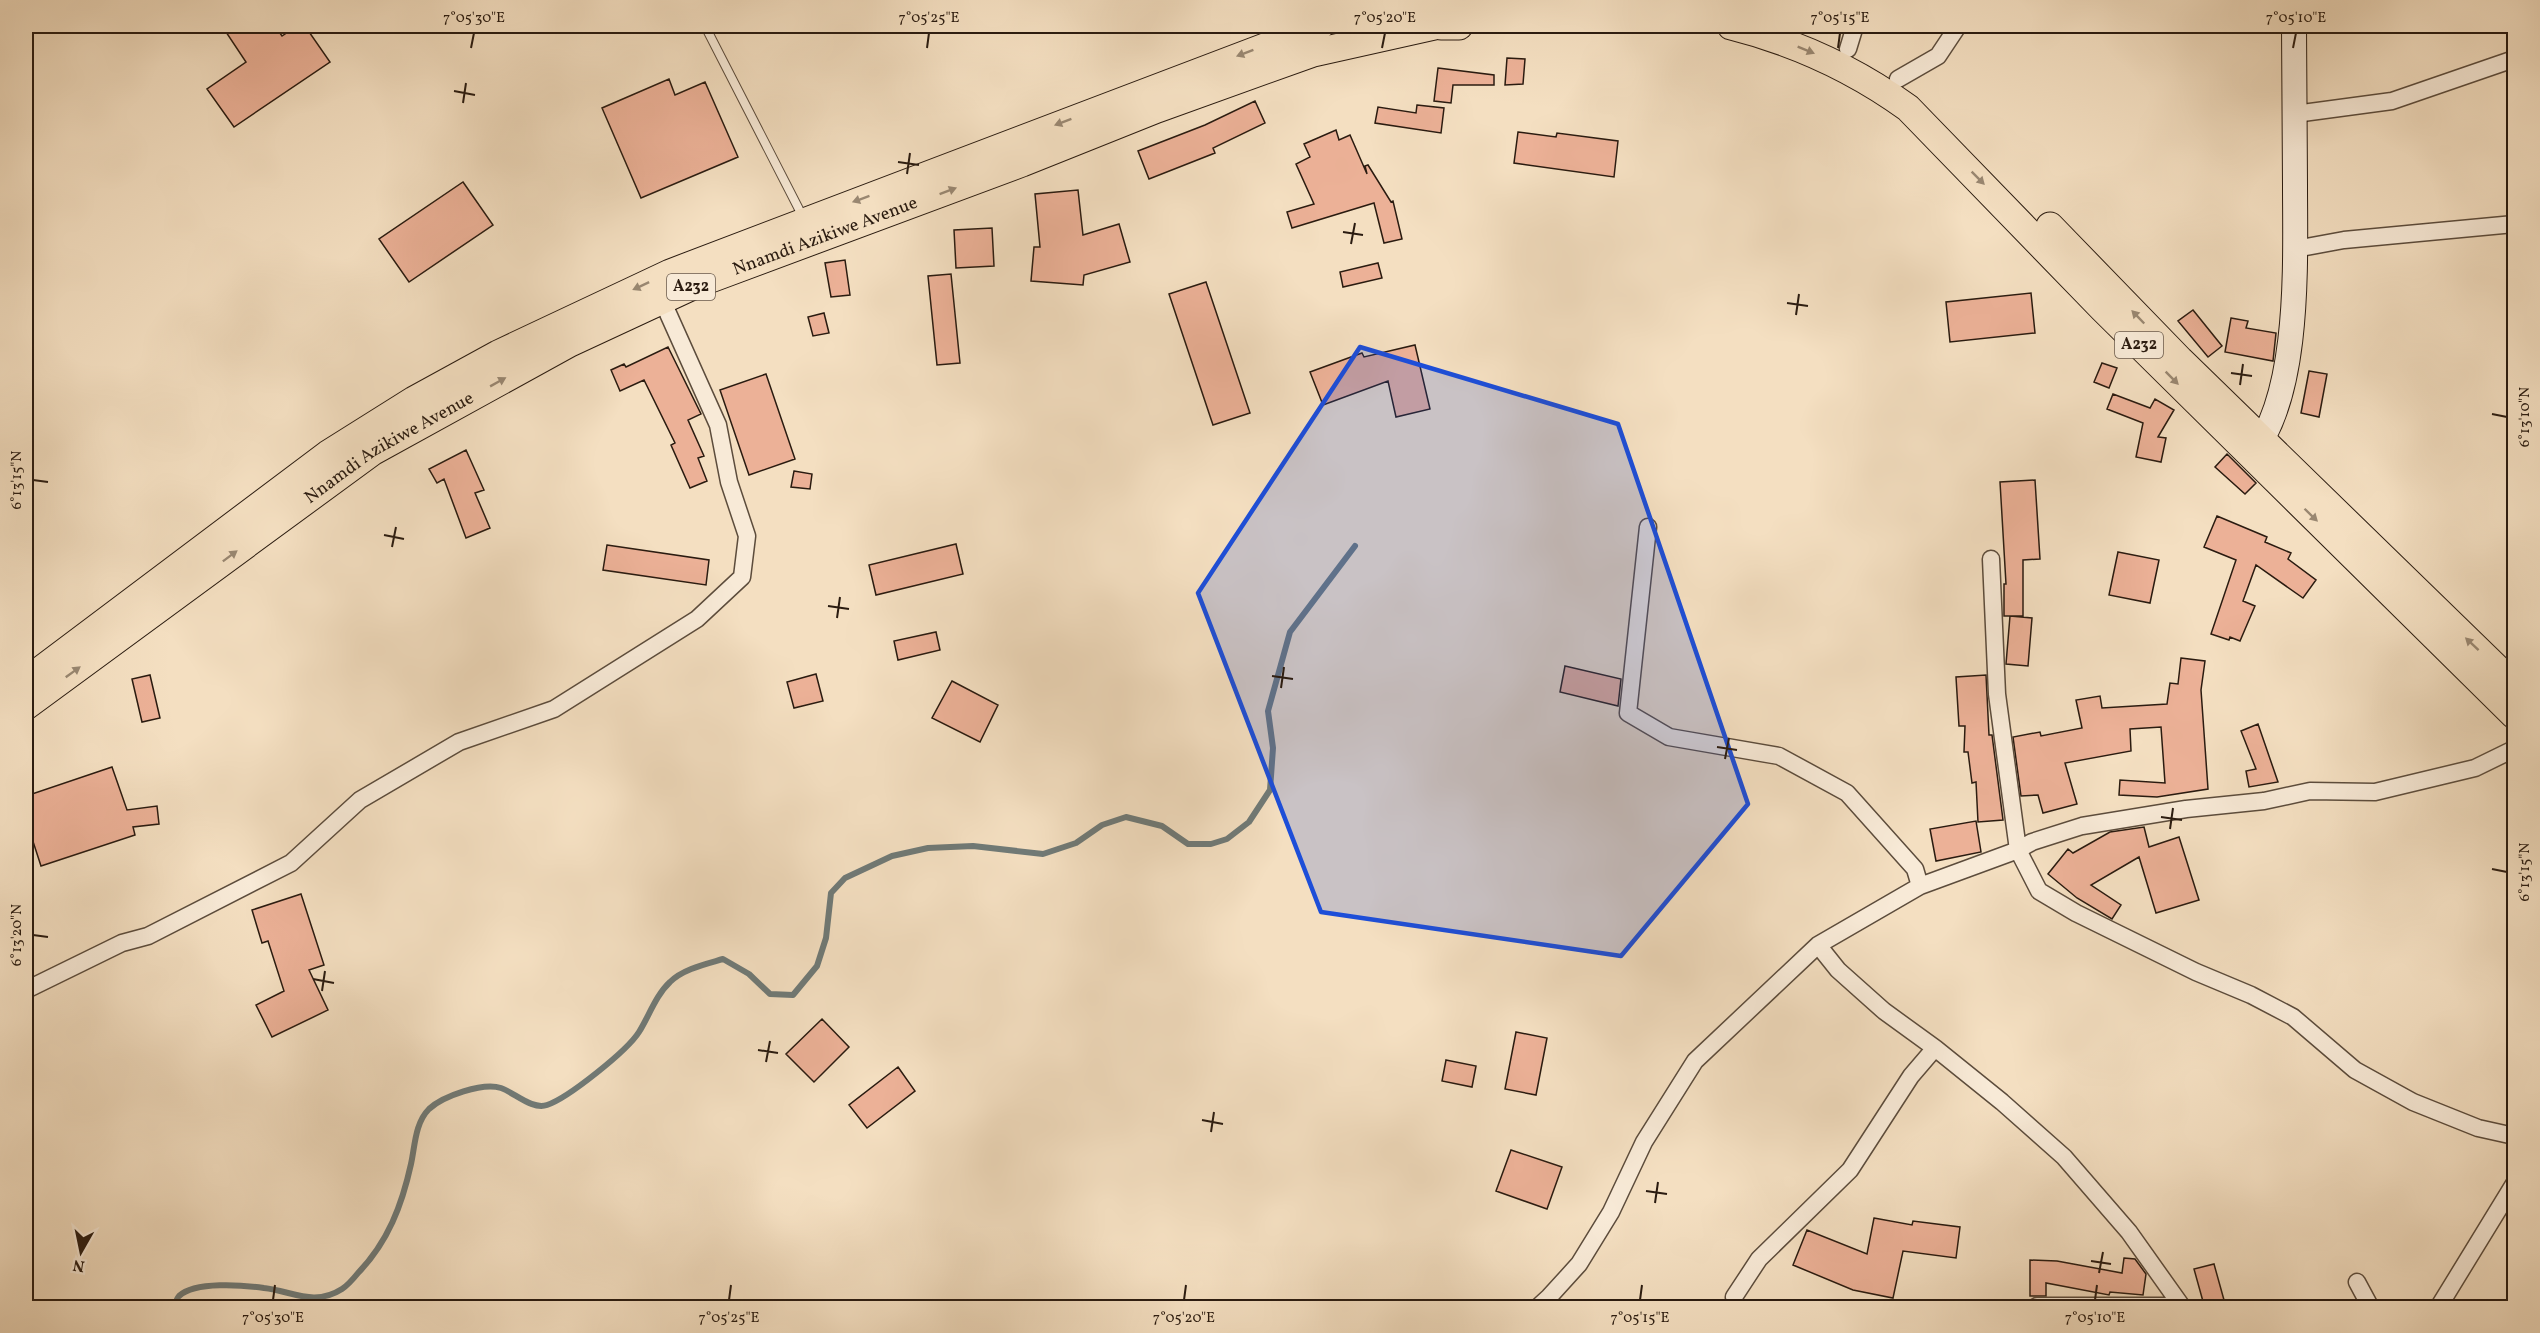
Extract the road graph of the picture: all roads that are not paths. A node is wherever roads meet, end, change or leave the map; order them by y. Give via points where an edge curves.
1 (705, 26) edge
2 (1320, 26) edge
3 (1434, 26) edge
4 (1441, 26) edge
5 (1459, 26) edge
6 (1731, 26) edge
7 (1792, 26) edge
8 (1958, 26) edge
9 (2294, 26) edge
10 (1851, 37) edge
11 (2514, 59) edge
12 (1898, 80) junction
13 (2295, 114) junction
14 (804, 219) junction
15 (2514, 224) edge
16 (2295, 249) junction
17 (662, 300) junction
18 (2257, 448) junction
19 (1648, 527) dead end
20 (1992, 559) dead end
21 (26, 681) edge
22 (2514, 684) edge
23 (26, 706) edge
24 (2514, 715) edge
25 (2514, 749) edge
26 (2018, 850) junction
27 (1920, 886) junction
28 (1818, 945) junction
29 (26, 990) edge
30 (1935, 1048) junction
31 (2514, 1136) edge
32 (2514, 1184) edge
33 (2357, 1282) dead end
34 (1734, 1297) dead end
35 (2037, 1306) dead end
36 (2182, 1307) edge
37 (1537, 1308) edge
38 (2371, 1308) edge
39 (2438, 1308) edge

1 - 14 lane
2 -> 14 main road, Nnamdi Azikiwe Avenue / A232
17 -> 3 main road, Nnamdi Azikiwe Avenue / A232 via 1313,53
4 - 5 main road
6 -> 18 main road, A232 via 1768,35 1830,60 1878,86 1908,108 2103,309
7 - 10 main road, A232
8 - 12 street via 1938,56
9 - 13 street
10 - 12 main road, A232
11 - 13 street via 2392,101
18 -> 12 main road, A232 via 2180,360 1990,165 1919,95
13 - 16 street
14 -> 21 main road, Nnamdi Azikiwe Avenue / A232 via 582,313 414,400 328,454
15 - 16 street via 2344,240
16 - 18 street via 2288,361 2281,396
23 -> 17 main road, Nnamdi Azikiwe Avenue / A232 via 372,453 570,343
17 - 29 street via 718,425 729,483 747,536 742,577 697,619 554,708 459,742 360,800 291,863 148,936 122,943
22 -> 18 main road, A232
18 -> 24 main road, A232
19 - 27 street via 1628,713 1669,737 1779,756 1847,793 1915,869
20 - 26 street via 1997,694
25 - 26 street via 2475,768 2375,792 2310,791 2264,801 2186,809 2082,826
26 - 27 street
26 - 31 street via 2039,891 2076,913 2293,1017 2355,1070 2413,1102 2478,1128
27 - 28 street
28 - 30 street via 1838,970 1884,1011
28 - 37 street via 1695,1061 1644,1142 1611,1212 1579,1264
30 - 34 street via 1911,1076 1850,1170 1758,1259
30 - 36 street via 2064,1157 2129,1232
32 - 39 street
33 - 38 street
35 - 36 street

